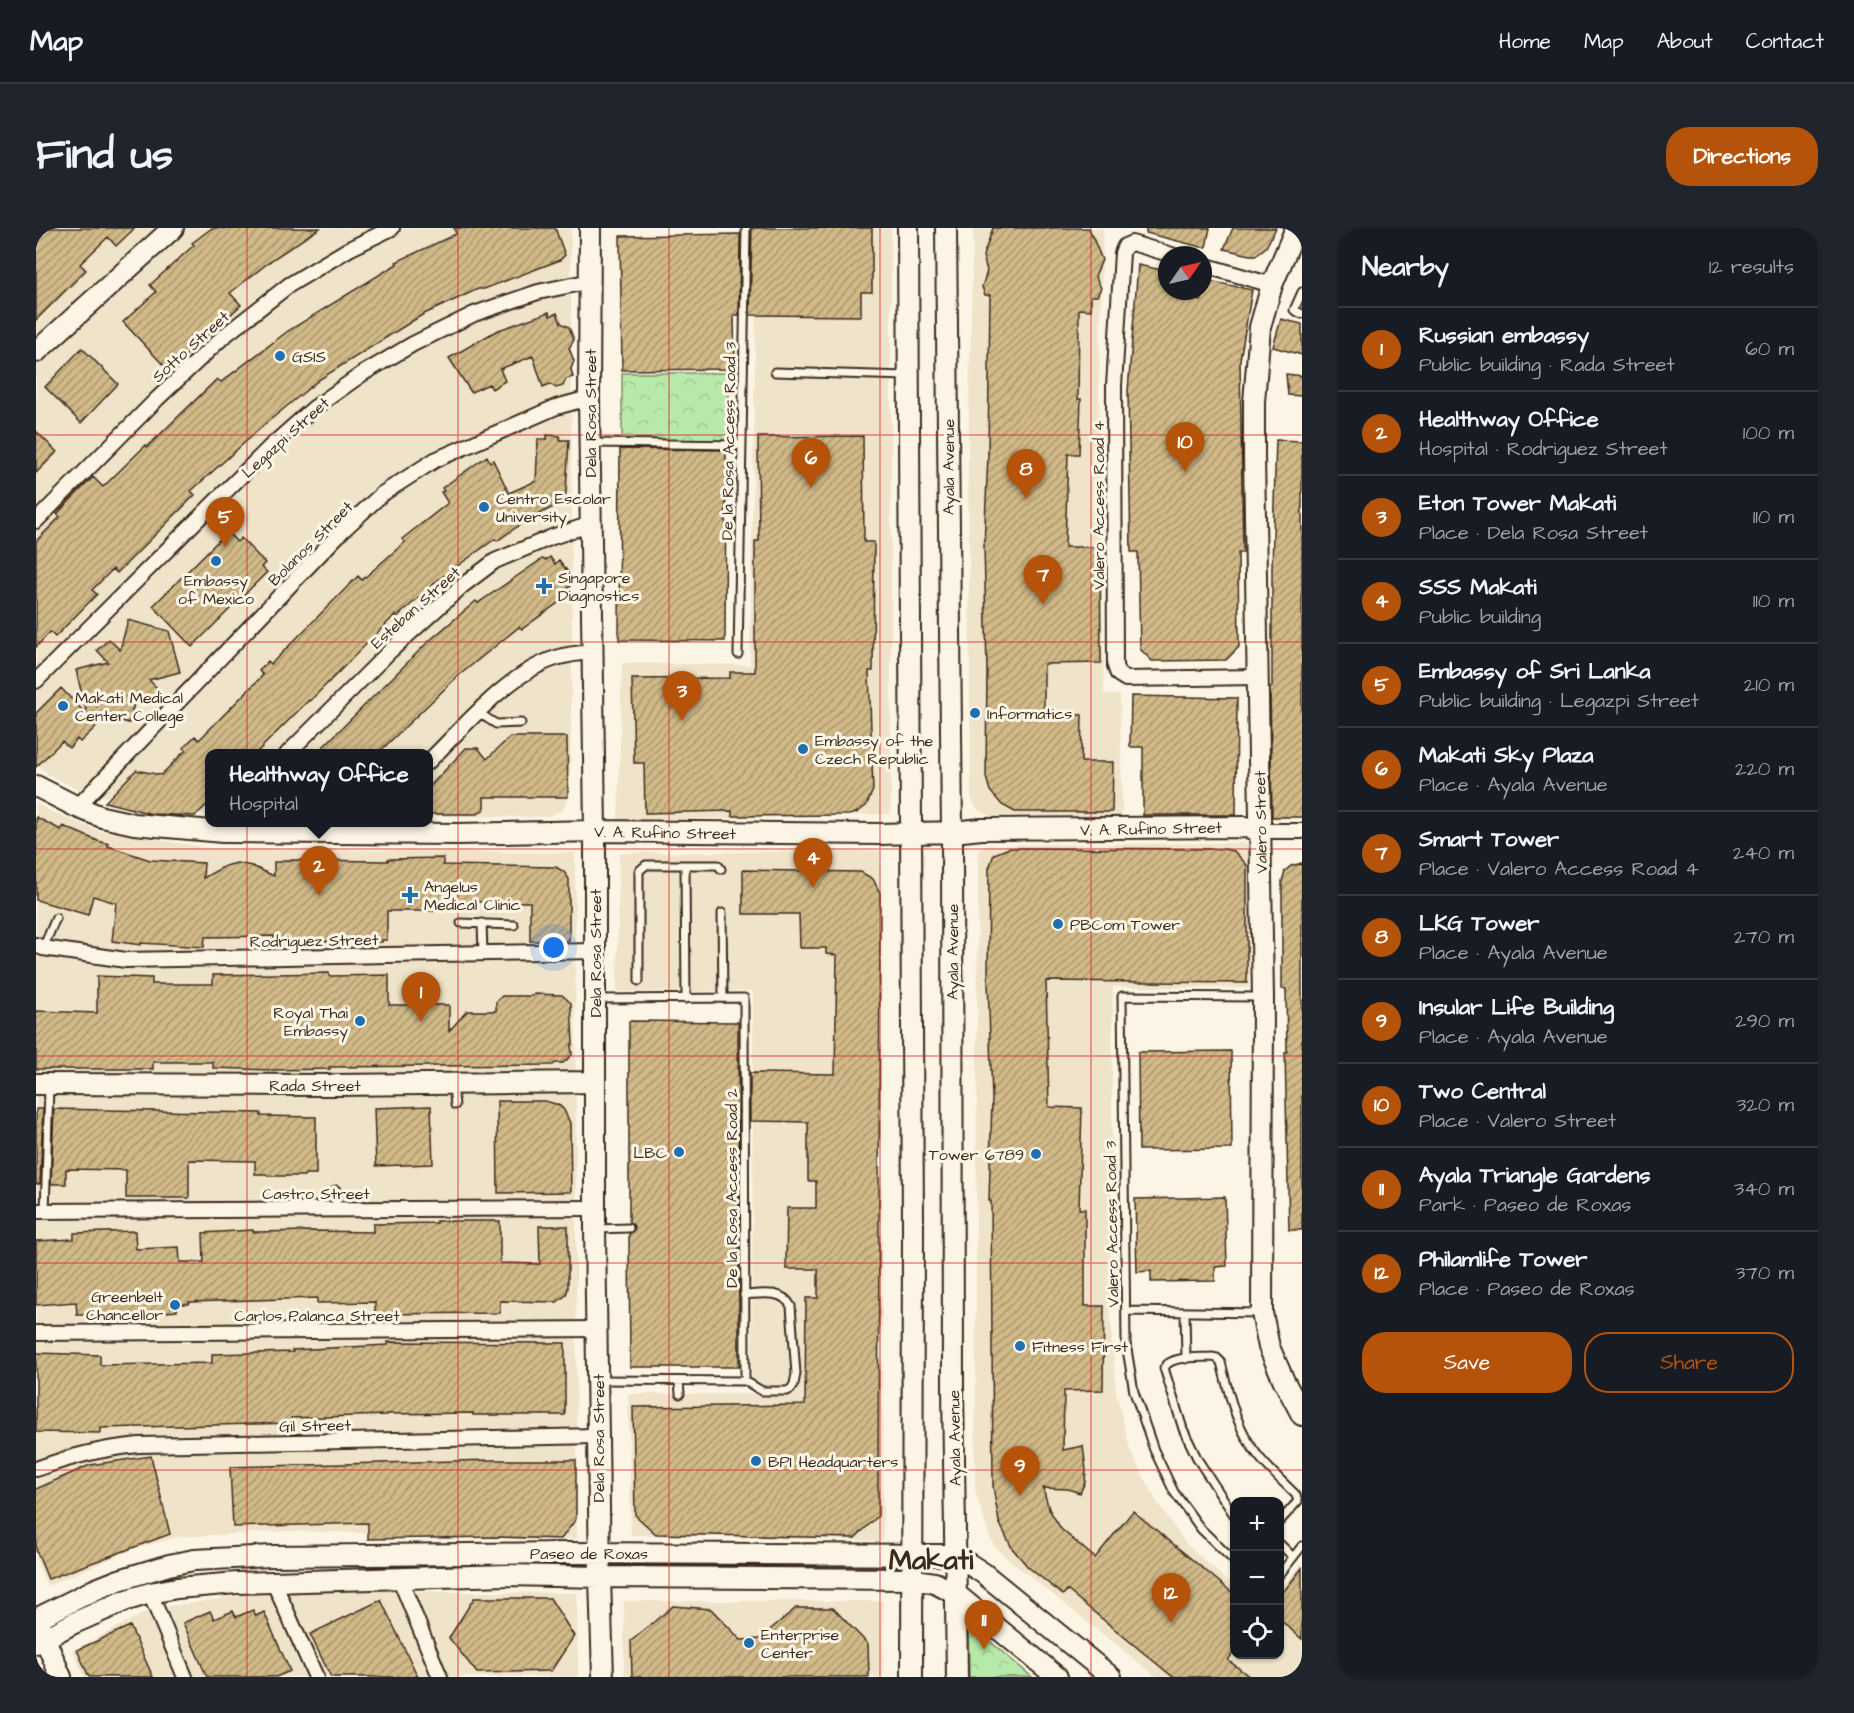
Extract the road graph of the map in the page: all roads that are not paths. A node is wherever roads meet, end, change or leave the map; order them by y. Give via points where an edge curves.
1 (173, 228) edge
2 (392, 228) edge
3 (590, 228) edge
4 (746, 228) edge
5 (908, 228) edge
6 (946, 228) edge
7 (1296, 228) edge
8 (1158, 251) edge
9 (1212, 268) edge
10 (591, 281) junction
11 (1272, 285) junction
12 (1302, 292) edge
13 (1302, 314) edge
14 (36, 352) edge
15 (775, 372) dead end
16 (909, 376) junction
17 (589, 398) junction
18 (590, 443) junction
19 (742, 445) junction
20 (36, 520) edge
21 (591, 524) junction
22 (592, 652) junction
23 (738, 654) dead end
24 (1257, 676) junction
25 (36, 681) edge
26 (478, 713) junction
27 (521, 723) dead end
28 (291, 749) edge
29 (433, 758) edge
30 (36, 786) edge
31 (77, 807) junction
32 (205, 826) edge
33 (224, 827) edge
34 (395, 828) edge
35 (595, 831) junction
36 (1260, 831) junction
37 (1302, 831) edge
38 (952, 832) junction
39 (910, 833) junction
40 (685, 866) junction
41 (721, 869) dead end
42 (722, 913) dead end
43 (56, 918) dead end
44 (461, 923) dead end
45 (482, 923) junction
46 (514, 925) dead end
47 (39, 946) edge
48 (594, 951) junction
49 (483, 953) junction
50 (639, 981) dead end
51 (1263, 997) junction
52 (723, 998) junction
53 (594, 999) junction
54 (686, 999) junction
55 (595, 1082) junction
56 (42, 1084) edge
57 (452, 1084) junction
58 (455, 1105) dead end
59 (336, 1190) dead end
60 (596, 1208) junction
61 (336, 1209) junction
62 (40, 1211) edge
63 (629, 1228) dead end
64 (596, 1229) junction
65 (744, 1295) junction
66 (1126, 1311) junction
67 (1185, 1312) junction
68 (1262, 1313) junction
69 (598, 1329) junction
70 (36, 1333) edge
71 (1186, 1359) junction
72 (598, 1380) junction
73 (679, 1381) junction
74 (745, 1381) junction
75 (680, 1394) dead end
76 (1302, 1415) edge
77 (598, 1436) junction
78 (36, 1469) edge
79 (1230, 1509) edge
80 (1284, 1517) edge
81 (1302, 1546) edge
82 (1284, 1548) edge
83 (600, 1553) junction
84 (955, 1555) junction
85 (912, 1556) junction
86 (1230, 1557) edge
87 (1293, 1557) junction
88 (1284, 1569) edge
89 (399, 1577) junction
90 (600, 1577) junction
91 (912, 1579) junction
92 (273, 1581) junction
93 (150, 1593) junction
94 (956, 1594) junction
95 (36, 1618) edge
96 (40, 1641) edge
97 (61, 1677) edge
98 (184, 1677) edge
99 (316, 1677) edge
100 (440, 1677) edge
101 (603, 1677) edge
102 (912, 1677) edge
103 (957, 1677) edge
104 (1057, 1677) edge
105 (1111, 1677) edge

1 - 14 main road
2 - 20 street, Sotto Street via 290,285 233,329
3 - 10 main road, Dela Rosa Street
4 - 19 lane, De la Rosa Access Road 3
5 - 16 main road
6 - 38 main road, Ayala Avenue
7 - 11 main road, Valero Street
8 - 24 street, Valero Access Road 4 via 1132,243 1122,252 1114,386 1115,666 1126,679
9 - 11 street
10 - 17 main road, Dela Rosa Street
10 - 25 street, Legazpi Street via 538,292 474,314 413,344 314,408 270,447
11 - 24 main road, Valero Street via 1260,327 1254,402
12 - 13 lane via 1294,310
15 - 16 lane
16 - 39 main road
17 - 18 main road, Dela Rosa Street
17 - 31 street, Bolanos Street via 556,407 435,460 382,494
18 - 19 lane
18 - 21 main road, Dela Rosa Street
19 - 23 lane, De la Rosa Access Road 3
21 - 22 main road, Dela Rosa Street
21 - 28 street, Esteban Street via 495,561 470,579
22 - 26 street via 555,658 524,673
22 - 35 main road, Dela Rosa Street
24 - 36 main road, Valero Street
26 - 27 lane via 496,724
26 - 29 street
30 - 31 main road, V. A. Rufino Street
31 - 32 main road, V. A. Rufino Street via 134,824
33 - 34 main road, V. A. Rufino Street
34 - 35 main road, V. A. Rufino Street
35 - 39 main road, V. A. Rufino Street
35 - 48 main road, Dela Rosa Street
36 - 37 street, V. A. Rufino Street
36 - 38 main road, V. A. Rufino Street via 1246,827 1178,827
36 - 51 main road, Valero Street
38 - 39 main road, V. A. Rufino Street
38 - 84 main road, Ayala Avenue
39 - 85 main road
40 - 41 lane via 718,865
40 - 50 lane via 646,865 639,871
40 - 54 lane
42 - 52 lane
43 - 47 lane
44 - 45 lane
45 - 46 lane
45 - 49 lane
47 - 49 street, Rodriguez Street via 126,960
48 - 49 street, Rodriguez Street
48 - 53 main road, Dela Rosa Street
51 - 66 lane, Valero Access Road 3 via 1122,996
51 - 68 main road, Valero Street
52 - 54 lane, De la Rosa Access Road 2
52 - 65 lane, De la Rosa Access Road 2 via 744,998
53 - 54 lane, De la Rosa Access Road 2
53 - 55 main road, Dela Rosa Street
55 - 57 main road, Rada Street
55 - 60 main road, Dela Rosa Street
56 - 57 main road, Rada Street via 335,1088
56 - 62 lane
57 - 58 lane
59 - 61 lane
60 - 61 street, Castro Street
60 - 64 main road, Dela Rosa Street
61 - 62 street, Castro Street
63 - 64 lane
64 - 69 main road, Dela Rosa Street
65 - 74 lane, De la Rosa Access Road 2
65 - 74 lane via 778,1294 788,1300 796,1374 787,1391 762,1392
66 - 67 lane
66 - 86 lane, Valero Access Road 3 via 1126,1343 1134,1392 1154,1450 1174,1492 1201,1529
67 - 68 lane
67 - 71 lane
68 - 76 main road, Valero Street via 1269,1347
69 - 70 street, Carlos Palanca Street
69 - 72 main road, Dela Rosa Street
71 - 79 lane via 1172,1361 1164,1368 1183,1429
71 - 80 lane via 1212,1357 1221,1362 1232,1406 1244,1432 1259,1457 1296,1496 1298,1501
72 - 73 lane
72 - 77 main road, Dela Rosa Street
73 - 74 lane
73 - 75 lane
77 - 78 street, Gil Street via 139,1445 105,1448
77 - 83 main road, Dela Rosa Street
81 - 87 lane
82 - 87 lane
83 - 85 main road, Paseo de Roxas
83 - 90 main road, Dela Rosa Street
83 - 95 main road, Paseo de Roxas via 194,1560 119,1580
84 - 85 main road, Paseo de Roxas
84 - 94 main road, Ayala Avenue
84 - 105 main road via 983,1573
85 - 91 main road
87 - 88 lane
89 - 90 main road, Paseo de Roxas
89 - 92 main road, Paseo de Roxas
89 - 100 street
90 - 91 main road, Paseo de Roxas
90 - 101 main road, Dela Rosa Street
91 - 94 main road, Paseo de Roxas via 935,1583
91 - 102 main road
92 - 93 main road, Paseo de Roxas
92 - 99 street
93 - 96 main road, Paseo de Roxas via 124,1601
93 - 98 street
94 - 103 main road, Ayala Avenue
94 - 104 main road, Paseo de Roxas
95 - 96 main road
96 - 97 main road

